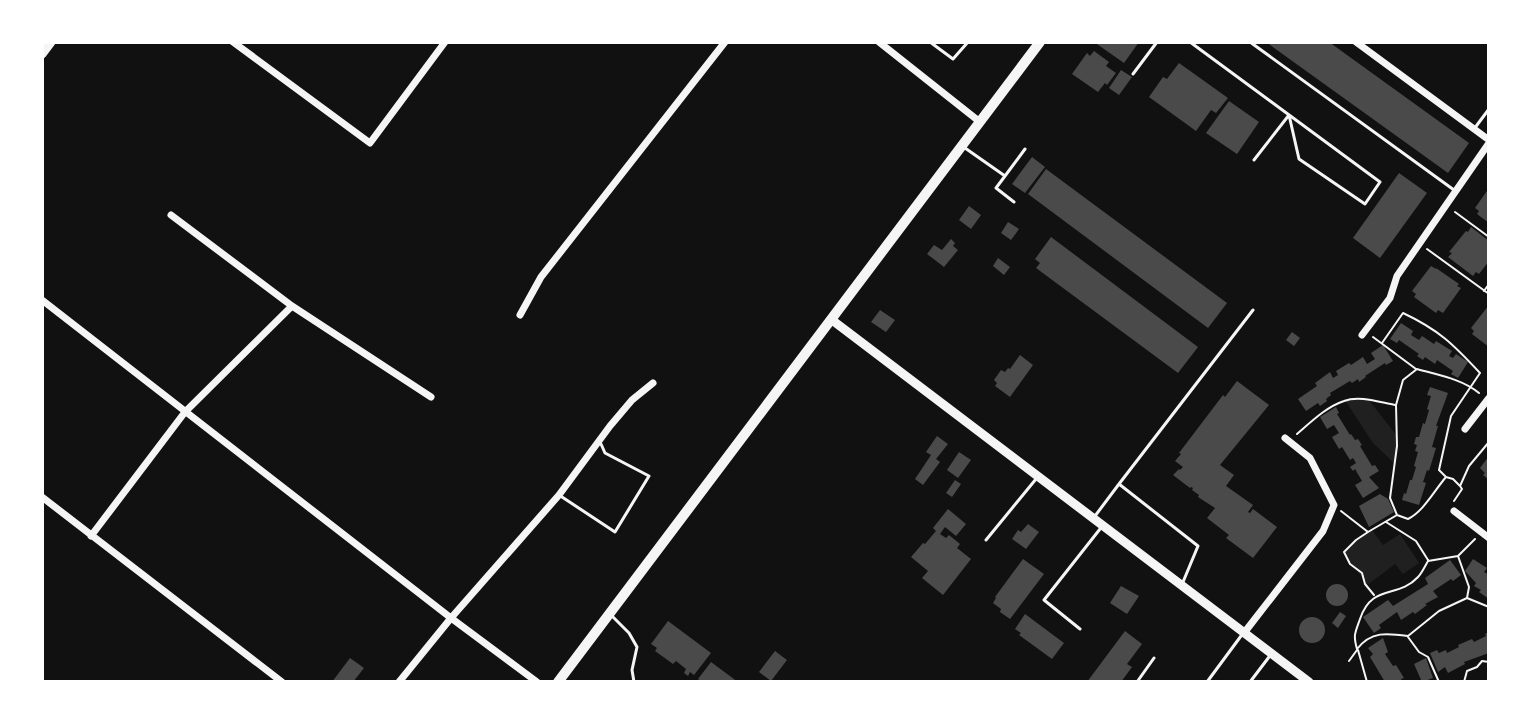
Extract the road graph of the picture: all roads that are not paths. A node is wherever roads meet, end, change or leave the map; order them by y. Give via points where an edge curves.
1 (51, 42) edge
2 (233, 42) edge
3 (445, 42) edge
4 (725, 42) edge
5 (879, 42) edge
6 (930, 42) edge
7 (968, 42) edge
8 (1157, 42) edge
9 (1190, 42) edge
10 (1250, 42) edge
11 (1356, 42) edge
12 (1034, 44) edge
13 (42, 54) edge
14 (1133, 74) dead end
15 (1489, 109) edge
16 (1289, 115) junction
17 (980, 122) junction
18 (1474, 129) junction
19 (1489, 141) edge
20 (962, 145) junction
21 (1025, 149) dead end
22 (1254, 160) dead end
23 (1005, 176) junction
24 (1456, 191) junction
25 (1014, 202) dead end
26 (171, 215) dead end
27 (42, 300) edge
28 (292, 306) junction
29 (1253, 310) dead end
30 (520, 315) dead end
31 (832, 320) junction
32 (1364, 333) road end
33 (653, 383) dead end
34 (431, 397) dead end
35 (1488, 399) edge
36 (185, 412) junction
37 (1465, 429) dead end
38 (1287, 440) road end
39 (599, 441) junction
40 (1038, 476) junction
41 (1119, 484) junction
42 (559, 495) junction
43 (42, 497) edge
44 (1454, 511) road end
45 (1093, 518) junction
46 (1103, 526) junction
47 (91, 536) junction
48 (1489, 538) edge
49 (986, 540) dead end
50 (1182, 586) junction
51 (609, 614) junction
52 (451, 618) junction
53 (1080, 629) dead end
54 (1244, 633) junction
55 (1272, 654) junction
56 (1154, 658) dead end
57 (282, 682) edge
58 (399, 682) edge
59 (537, 682) edge
60 (558, 682) edge
61 (634, 682) edge
62 (1137, 682) edge
63 (1207, 682) edge
64 (1250, 682) edge
65 (1309, 682) edge

1 - 13 street
2 - 3 street via 370,143
4 - 30 street via 541,277
5 - 17 street
6 - 7 lane via 953,59
8 - 14 lane
9 - 16 lane
10 - 24 lane
11 - 18 street
12 - 17 main road
15 - 18 lane
16 - 16 lane via 1380,182 1365,204 1299,159
16 - 22 lane
17 - 20 main road
18 - 19 street
19 - 24 street
20 - 23 lane
20 - 31 main road
21 - 23 lane
23 - 25 lane via 996,188
24 - 32 street
26 - 28 street
27 - 36 street
28 - 34 street
28 - 36 street
29 - 41 lane
31 - 40 street
31 - 51 main road
33 - 39 street
35 - 37 street
36 - 47 street
36 - 52 street
38 - 54 street via 1310,458 1334,505 1323,531
39 - 42 street
39 - 42 lane via 605,453 649,476 615,532
40 - 45 street
40 - 49 lane
41 - 45 lane
41 - 50 lane via 1198,546
42 - 52 street
43 - 47 street
44 - 48 street
45 - 46 street
46 - 50 street
46 - 53 lane via 1044,600
47 - 57 street
50 - 54 street
51 - 60 main road
51 - 61 lane via 637,647
52 - 58 street
52 - 59 street
54 - 55 street
54 - 63 lane
55 - 64 lane
55 - 65 street
56 - 62 lane

